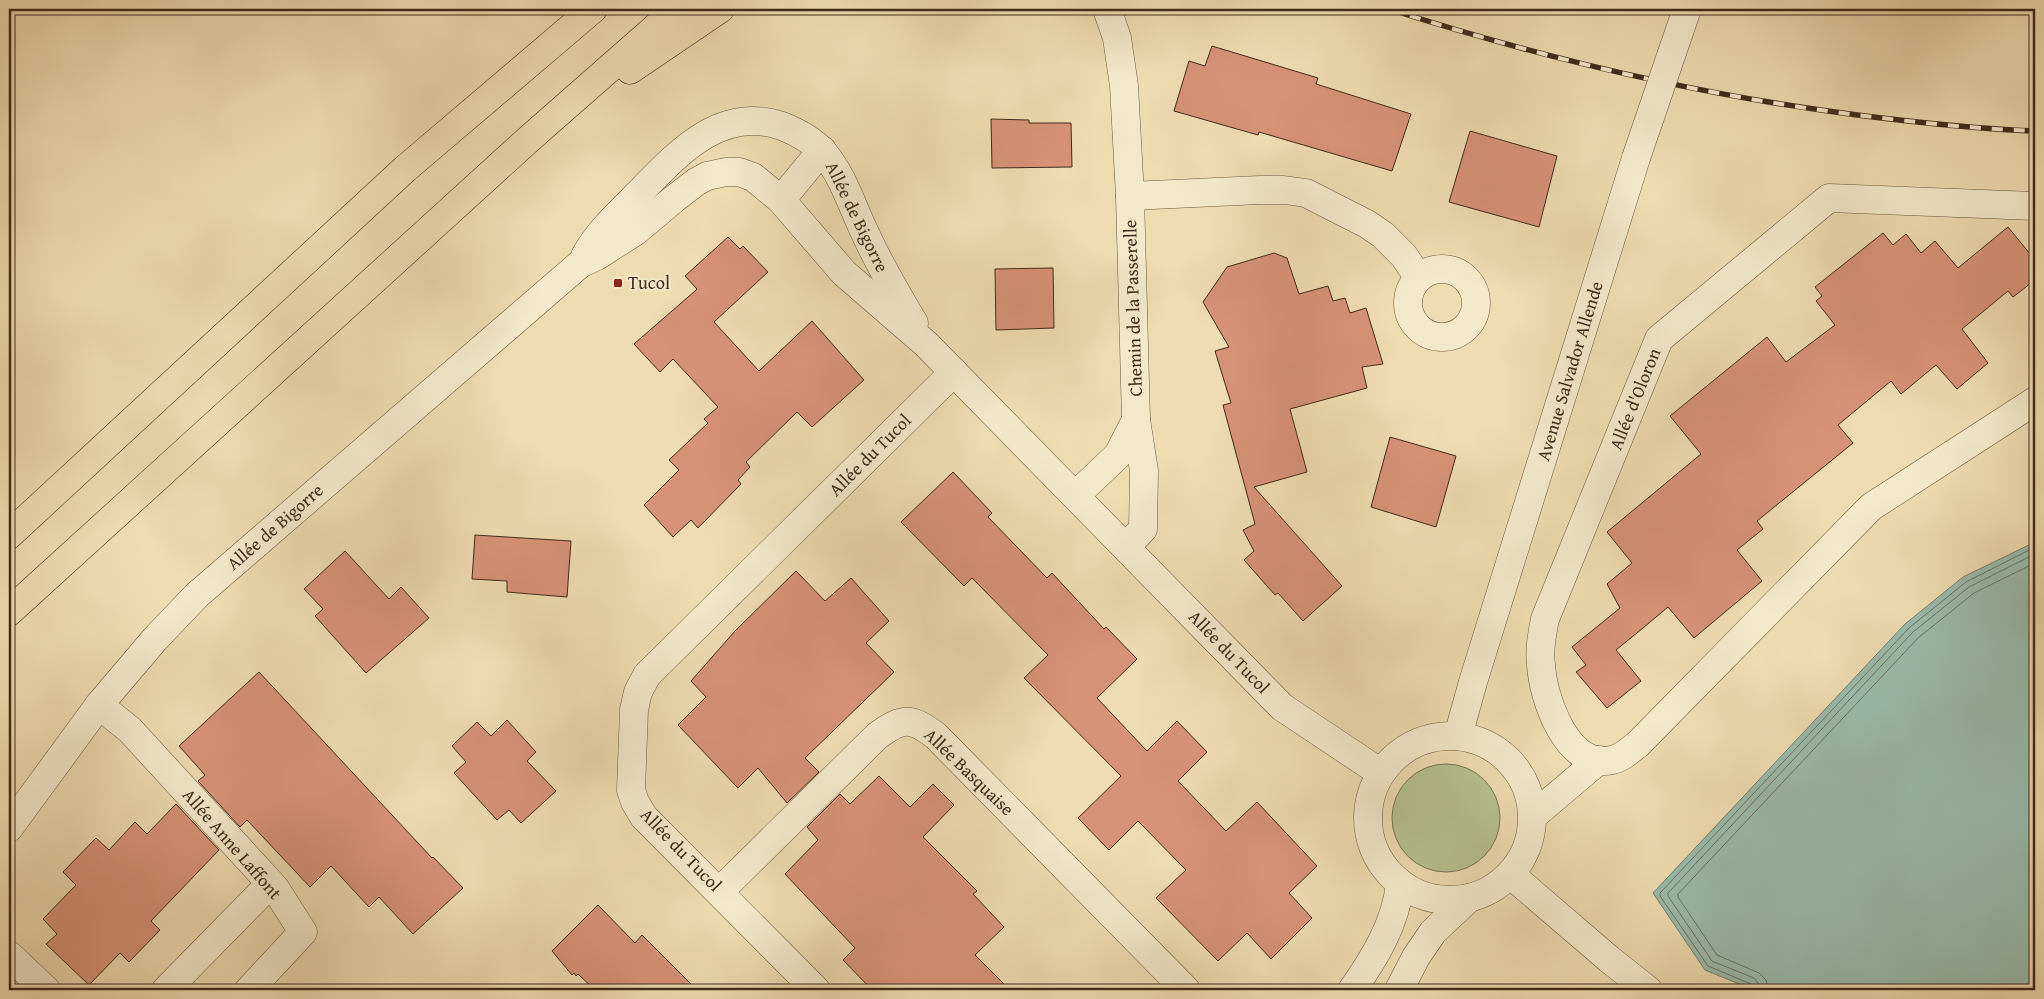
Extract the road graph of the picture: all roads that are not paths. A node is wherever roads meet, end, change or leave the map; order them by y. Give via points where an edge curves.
1 (573, 9) edge
2 (593, 9) edge
3 (680, 9) edge
4 (720, 9) edge
5 (1107, 9) edge
6 (1687, 9) edge
7 (530, 138) junction
8 (822, 150) junction
9 (405, 169) junction
10 (1130, 196) junction
11 (781, 200) junction
12 (2035, 206) edge
13 (580, 264) junction
14 (1420, 278) dead end
15 (926, 344) junction
16 (954, 372) junction
17 (2035, 401) edge
18 (1136, 420) junction
19 (1076, 495) junction
20 (9, 534) edge
21 (1126, 547) junction
22 (9, 612) edge
23 (99, 705) junction
24 (1458, 736) junction
25 (1599, 760) junction
26 (1381, 773) junction
27 (1533, 816) junction
28 (9, 828) edge
29 (1510, 874) junction
30 (270, 884) junction
31 (1400, 884) junction
32 (720, 891) junction
33 (1469, 898) junction
34 (9, 955) edge
35 (46, 990) edge
36 (166, 990) edge
37 (249, 990) edge
38 (816, 990) edge
39 (1186, 990) edge
40 (1352, 990) edge
41 (1399, 990) edge
42 (1648, 990) edge

1 - 9 highway
2 - 9 highway
3 - 7 highway
4 - 7 highway
5 - 10 street, Chemin de la Passerelle via 1117,38 1124,86
6 - 24 street, Avenue Salvador Allende, bridge via 1636,158
7 - 22 highway
8 - 11 street
8 - 13 street, Allée de Bigorre via 802,135 775,124 747,122 718,128 683,151 629,202 590,246
8 - 15 street, Allée de Bigorre via 836,169 882,270
9 - 20 highway
10 - 14 street, Chemin de la Passerelle via 1260,190 1306,193 1383,235
10 - 18 street, Chemin de la Passerelle
11 - 13 street, Allée de Bigorre via 753,178 739,172 716,173 696,182 636,231
11 - 15 street, Allée de Bigorre via 844,273
12 - 25 street, Allée d'Oloron via 1829,198 1659,339 1545,619 1540,646 1541,668 1559,729 1586,756
13 - 23 street, Allée de Bigorre via 197,595
15 - 16 street, Allée de Bigorre
16 - 19 street, Allée du Tucol
16 - 32 street, Allée du Tucol via 647,675 638,692 634,710 631,790 635,802 644,817
17 - 25 street via 1871,507 1638,744 1610,761
18 - 19 street, Chemin de la Passerelle via 1118,455
18 - 21 street, Chemin de la Passerelle via 1144,471 1143,528
19 - 21 street, Allée du Tucol
21 - 26 street, Allée du Tucol via 1282,707
23 - 28 street, Allée de Bigorre
23 - 30 street, Allée Anne Laffont via 130,730
24 - 26 street via 1436,736 1414,744 1395,756
24 - 27 street via 1487,744 1511,762 1527,787
25 - 27 street
26 - 31 street via 1368,802 1368,833 1379,862
27 - 29 street via 1527,847
29 - 33 street via 1482,894
29 - 42 street
30 - 36 street
30 - 37 street, Allée Anne Laffont via 303,932
31 - 33 street via 1428,898
31 - 40 street via 1390,925
32 - 38 street, Allée du Tucol
32 - 39 street, Allée Basquaise via 877,736 894,724 910,720 936,736
33 - 41 street via 1434,932
34 - 35 street

